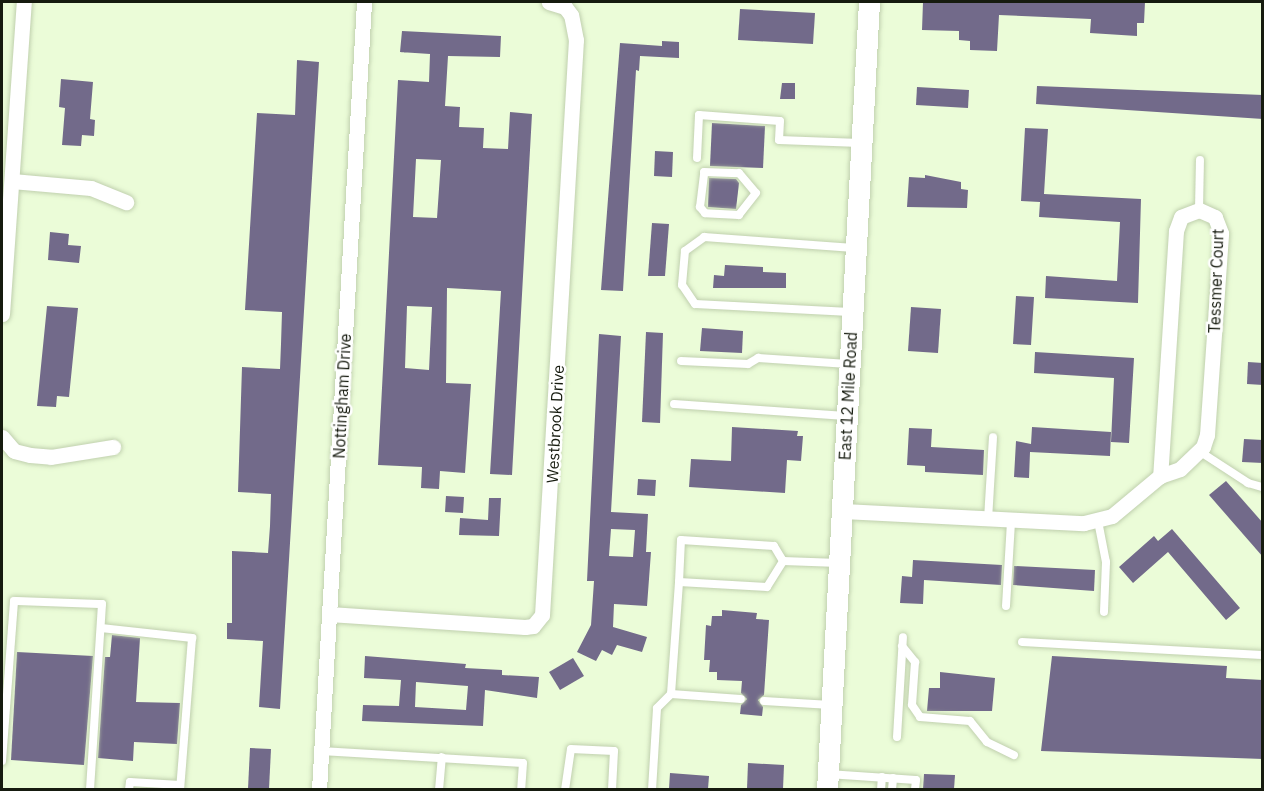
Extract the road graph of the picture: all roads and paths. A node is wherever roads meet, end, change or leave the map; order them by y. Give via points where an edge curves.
1 (24, 2) edge
2 (364, 2) edge
3 (549, 2) edge
4 (869, 2) edge
5 (861, 143) junction
6 (697, 158) dead end
7 (1200, 160) dead end
8 (12, 181) junction
9 (756, 193) joint
10 (126, 202) dead end
11 (1199, 210) junction
12 (856, 248) junction
13 (852, 312) junction
14 (2, 314) edge
15 (681, 361) dead end
16 (850, 364) junction
17 (674, 404) dead end
18 (847, 416) junction
19 (2, 437) edge
20 (993, 437) dead end
21 (113, 447) dead end
22 (1199, 451) junction
23 (1160, 476) junction
24 (1263, 487) edge
25 (843, 511) junction
26 (988, 520) junction
27 (1011, 521) junction
28 (1098, 521) junction
29 (783, 561) junction
30 (840, 563) junction
31 (679, 582) junction
32 (1006, 606) dead end
33 (1104, 612) dead end
34 (329, 614) junction
35 (101, 628) junction
36 (903, 637) dead end
37 (1022, 642) dead end
38 (902, 646) junction
39 (1263, 655) edge
40 (671, 694) junction
41 (741, 699) dead end
42 (764, 701) dead end
43 (831, 705) junction
44 (897, 737) dead end
45 (321, 751) junction
46 (1014, 755) dead end
47 (442, 758) junction
48 (2, 761) edge
49 (882, 777) junction
50 (893, 778) junction
51 (827, 782) edge
52 (180, 787) edge
53 (90, 789) edge
54 (129, 789) edge
55 (319, 789) edge
56 (439, 789) edge
57 (521, 789) edge
58 (565, 789) edge
59 (612, 789) edge
60 (652, 789) edge
61 (881, 789) edge
62 (892, 789) edge
63 (915, 789) edge

1 - 8 street
2 - 34 street, Nottingham Drive
3 - 34 street, Westbrook Drive via 565,7 571,15 576,40 542,615 533,626 525,627
4 - 5 main road, East 12 Mile Road
5 - 6 lane via 779,140 780,121 699,115
5 - 12 main road, East 12 Mile Road
7 - 11 lane
8 - 10 street via 91,188
8 - 14 street
9 - 9 lane via 739,173 704,172 700,207 705,213 739,215
11 - 22 street, Tessmer Court via 1215,217 1221,233 1207,435
11 - 23 street, Tessmer Court via 1180,217 1176,231
12 - 13 main road, East 12 Mile Road
12 - 13 lane via 704,237 685,251 682,285 695,304
13 - 16 main road, East 12 Mile Road
15 - 16 lane via 748,364 758,358
16 - 18 main road, East 12 Mile Road
17 - 18 lane
18 - 25 main road, East 12 Mile Road
19 - 21 street via 14,451 51,457
20 - 26 lane
22 - 23 street via 1180,469
22 - 24 lane via 1248,483
23 - 28 street via 1131,504
25 - 26 street
25 - 30 main road, East 12 Mile Road
26 - 27 street
27 - 28 street
27 - 32 lane
28 - 33 lane via 1106,562
29 - 30 lane
29 - 31 lane via 767,587
29 - 31 lane via 774,546 681,540
30 - 43 main road, East 12 Mile Road
31 - 40 lane
34 - 45 street, Nottingham Drive
35 - 48 lane via 102,604 14,600
35 - 52 lane via 192,638
35 - 53 lane
36 - 38 lane
37 - 39 lane
38 - 44 lane
38 - 46 lane via 915,662 912,705 921,717 970,721 987,742
40 - 41 lane
40 - 60 lane via 657,708
42 - 43 lane
43 - 51 main road, East 12 Mile Road
45 - 47 lane
45 - 55 street, Nottingham Drive
47 - 56 lane
47 - 57 lane via 523,763
49 - 50 lane
49 - 51 lane
49 - 61 lane
50 - 62 lane
50 - 63 lane via 916,780
52 - 54 lane via 130,782
58 - 59 lane via 571,749 614,751

